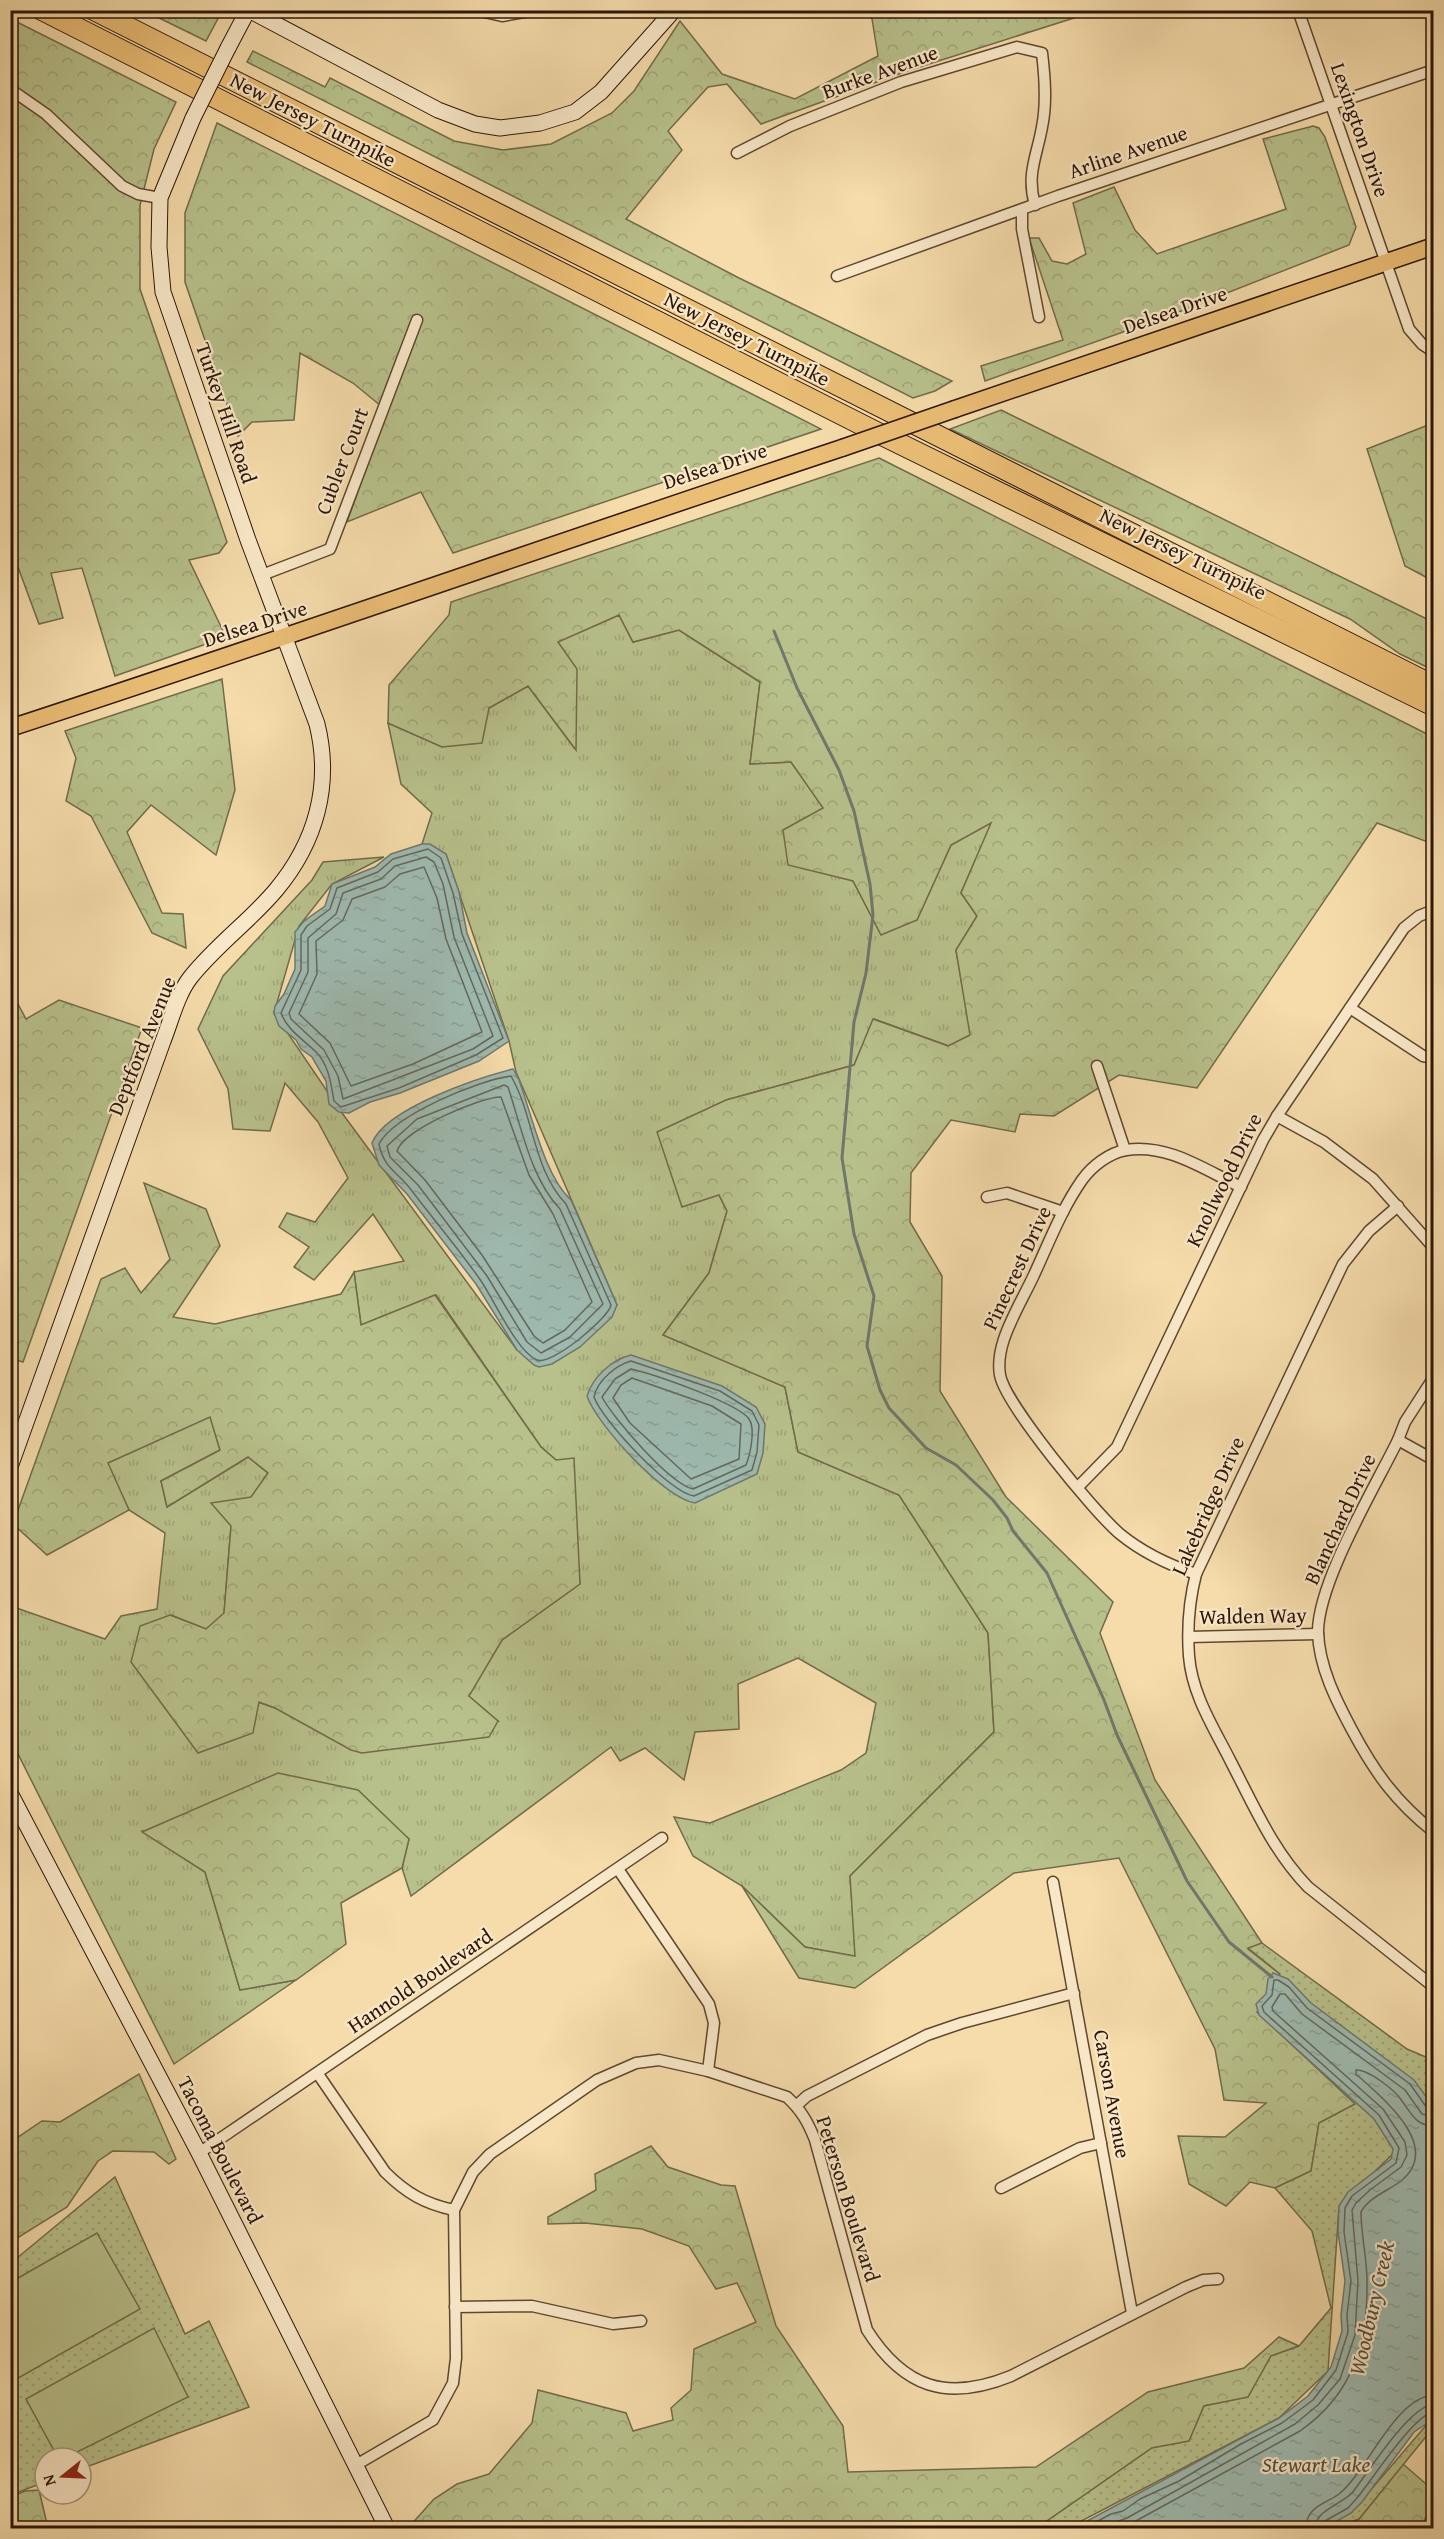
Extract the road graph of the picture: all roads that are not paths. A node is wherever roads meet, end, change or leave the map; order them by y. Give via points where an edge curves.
1 (42, 10) edge
2 (94, 10) edge
3 (248, 10) edge
4 (476, 10) edge
5 (535, 10) edge
6 (674, 10) edge
7 (1298, 10) edge
8 (1434, 70) edge
9 (10, 88) edge
10 (1330, 105) junction
11 (737, 153) dead end
12 (160, 198) junction
13 (1035, 204) junction
14 (1022, 211) junction
15 (1434, 246) edge
16 (1385, 262) junction
17 (837, 276) dead end
18 (1039, 316) dead end
19 (417, 320) dead end
20 (1434, 352) edge
21 (262, 575) junction
22 (284, 637) junction
23 (1434, 686) edge
24 (1434, 706) edge
25 (10, 728) edge
26 (1434, 910) edge
27 (1350, 1008) junction
28 (1434, 1058) edge
29 (1097, 1066) dead end
30 (1277, 1116) junction
31 (1125, 1150) junction
32 (1241, 1187) junction
33 (987, 1197) dead end
34 (1398, 1206) junction
35 (1063, 1212) junction
36 (1434, 1248) edge
37 (1434, 1377) edge
38 (1398, 1440) junction
39 (1434, 1460) edge
40 (10, 1467) edge
41 (1078, 1487) junction
42 (1196, 1574) junction
43 (1318, 1634) junction
44 (1189, 1636) junction
45 (10, 1793) edge
46 (1434, 1832) edge
47 (662, 1838) dead end
48 (618, 1869) junction
49 (1053, 1882) dead end
50 (1434, 1987) edge
51 (1074, 1993) junction
52 (708, 2070) junction
53 (318, 2074) junction
54 (796, 2106) junction
55 (1101, 2143) junction
56 (199, 2153) junction
57 (1001, 2188) dead end
58 (454, 2210) junction
59 (1218, 2279) dead end
60 (454, 2307) junction
61 (1132, 2313) junction
62 (641, 2321) dead end
63 (356, 2465) junction
64 (387, 2529) edge

1 - 24 highway, New Jersey Turnpike via 884,436
2 - 23 highway, New Jersey Turnpike
3 - 6 street via 438,110 475,124 500,128 540,123 575,112 601,92
3 - 12 street, Turkey Hill Road, bridge via 193,118
4 - 5 street via 502,16
7 - 10 street, Lexington Drive
8 - 10 street, Arline Avenue
9 - 12 street via 46,114 122,186
10 - 13 street, Arline Avenue
10 - 16 street, Lexington Drive
11 - 13 street, Burke Avenue via 790,126 901,82 1017,47 1042,53 1045,100 1032,168
12 - 21 street, Turkey Hill Road via 159,247 164,292
13 - 14 street, Arline Avenue
14 - 17 street, Arline Avenue
14 - 18 street
15 - 16 main road, Delsea Drive
16 - 20 street, Lexington Drive via 1409,329
16 - 22 main road, Delsea Drive, bridge
19 - 21 street, Cubler Court via 330,549
21 - 22 street, Turkey Hill Road
22 - 25 main road, Delsea Drive
22 - 40 street, Deptford Avenue via 323,750 322,797 317,815 298,859 276,891 220,943 188,980
26 - 27 street, Knollwood Drive via 1404,928
27 - 28 street via 1423,1056
27 - 30 street, Knollwood Drive
29 - 31 street
30 - 32 street, Knollwood Drive
30 - 34 street via 1324,1142 1359,1168
31 - 32 street, Pinecrest Drive via 1170,1153
31 - 35 street, Pinecrest Drive via 1096,1165
32 - 41 street, Knollwood Drive via 1117,1447
33 - 35 street via 1007,1193
34 - 36 street
34 - 42 street, Lakebridge Drive via 1369,1231 1343,1264
35 - 41 street, Pinecrest Drive via 1005,1337 999,1361 1000,1376 1016,1409
37 - 38 street, Blanchard Drive
38 - 39 street
38 - 43 street, Blanchard Drive via 1326,1590
41 - 42 street, Pinecrest Drive via 1106,1521 1136,1546
42 - 44 street, Lakebridge Drive via 1189,1603
43 - 44 street, Walden Way
43 - 46 street, Blanchard Drive via 1335,1698 1382,1782 1405,1809
44 - 50 street, Lakebridge Drive via 1189,1657 1198,1698 1281,1856 1308,1887
45 - 56 street, Tacoma Boulevard
47 - 48 street, Hannold Boulevard
48 - 52 street via 710,2004 714,2023
48 - 53 street, Hannold Boulevard
49 - 51 street, Carson Avenue
51 - 54 street via 927,2035 807,2096
51 - 55 street, Carson Avenue
52 - 54 street, Peterson Boulevard via 786,2097
52 - 58 street, Peterson Boulevard via 659,2060 636,2063 597,2080 490,2154 473,2172
53 - 56 street, Hannold Boulevard
53 - 58 street via 397,2185 423,2202
54 - 61 street, Peterson Boulevard via 815,2140 867,2330 884,2356 905,2374 932,2385 961,2389 987,2386
55 - 57 street via 1080,2148
55 - 61 street, Carson Avenue
56 - 63 street, Tacoma Boulevard
58 - 60 street, Peterson Boulevard
59 - 61 street, Peterson Boulevard via 1203,2280
60 - 62 street via 548,2307 613,2324
60 - 63 street, Peterson Boulevard via 453,2383 433,2420
63 - 64 street, Tacoma Boulevard

